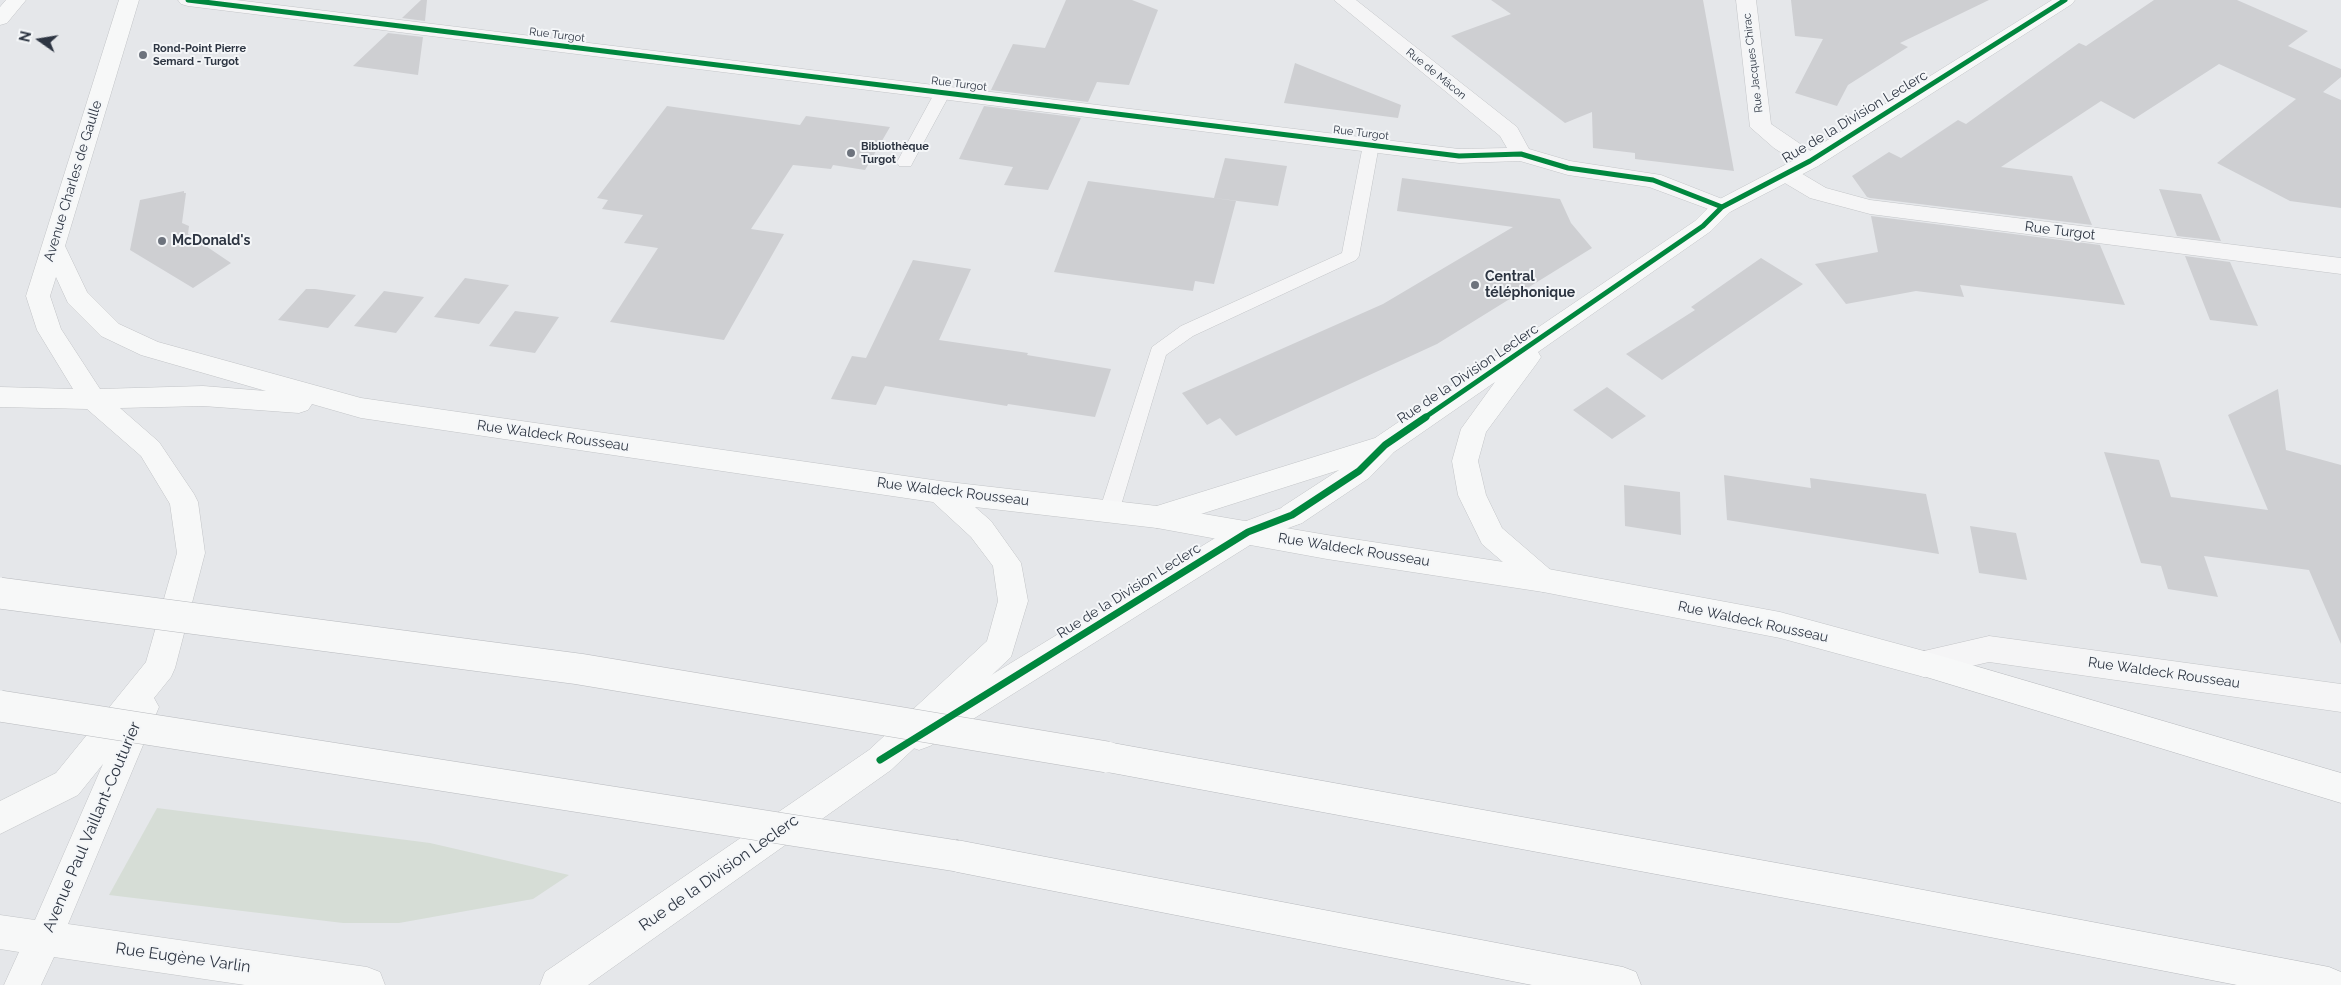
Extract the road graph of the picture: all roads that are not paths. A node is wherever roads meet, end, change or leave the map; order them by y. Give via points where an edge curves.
1 (16, 0) edge
2 (130, 0) edge
3 (188, 0) edge
4 (1344, 0) edge
5 (1746, 0) edge
6 (2065, 0) edge
7 (0, 19) edge
8 (943, 92) junction
9 (1371, 145) junction
10 (1521, 154) junction
11 (913, 158) dead end
12 (1810, 162) junction
13 (1786, 174) junction
14 (1722, 207) junction
15 (53, 246) junction
16 (2341, 266) edge
17 (1541, 339) junction
18 (0, 397) edge
19 (94, 399) junction
20 (361, 408) junction
21 (1385, 445) junction
22 (940, 492) junction
23 (1109, 512) junction
24 (1292, 515) joint
25 (1157, 517) junction
26 (1248, 532) junction
27 (1543, 580) junction
28 (0, 593) edge
29 (1924, 664) junction
30 (160, 668) junction
31 (2341, 698) edge
32 (0, 706) edge
33 (880, 760) junction
34 (2341, 788) edge
35 (0, 818) edge
36 (0, 932) edge
37 (45, 937) junction
38 (22, 985) edge
39 (367, 985) edge
40 (558, 985) edge
41 (1623, 985) edge
42 (2329, 985) edge

1 - 7 main road
2 - 15 main road, Avenue Charles de Gaulle
3 - 8 street, Rue Turgot
4 - 10 street, Rue de Mâcon via 1509,132
5 - 12 street, Rue Jacques Chirac via 1761,127
6 - 12 main road, Rue de la Division Leclerc
8 - 9 street, Rue Turgot
8 - 11 lane
9 - 10 street, Rue Turgot via 1459,156
9 - 23 lane via 1350,256 1187,331 1158,352
10 - 14 street, Rue Turgot via 1568,168 1653,180
12 - 13 main road, Rue de la Division Leclerc
13 - 14 main road, Rue de la Division Leclerc
13 - 16 street, Rue Turgot via 1818,193 1870,207
14 - 17 main road, Rue de la Division Leclerc via 1703,226
15 - 19 main road, Avenue Charles de Gaulle via 38,296 48,330
15 - 20 main road, Rue Waldeck Rousseau via 77,297 110,330 150,349
17 - 21 main road, Rue de la Division Leclerc
17 - 27 main road, Rue de la Division Leclerc via 1474,429 1465,462 1472,495 1492,536
18 - 19 main road, Rue Waldeck Rousseau
19 - 20 main road, Rue Waldeck Rousseau via 203,396
19 - 30 main road, Avenue Paul Vaillant-Couturier via 150,449 184,502 191,554
20 - 22 main road, Rue Waldeck Rousseau
21 - 24 main road, Rue de la Division Leclerc via 1359,471
21 - 25 main road, Rue de la Division Leclerc
22 - 23 main road, Rue Waldeck Rousseau
22 - 33 main road, Rue de la Division Leclerc via 981,529 1007,563 1013,601 1000,648
23 - 25 main road, Rue Waldeck Rousseau
24 - 26 street, Rue de la Division Leclerc
25 - 26 main road, Rue Waldeck Rousseau
26 - 27 main road, Rue Waldeck Rousseau
26 - 33 main road, Rue de la Division Leclerc
27 - 29 main road, Rue Waldeck Rousseau via 1780,625
28 - 42 main road, bridge via 579,669 1107,757
29 - 31 street, Rue Waldeck Rousseau via 1989,649
29 - 34 main road
30 - 35 main road via 67,784
30 - 37 main road, Avenue Paul Vaillant-Couturier
32 - 41 main road, bridge via 957,856
33 - 40 main road, Rue de la Division Leclerc
36 - 37 main road, Rue Eugène Varlin
37 - 38 main road, Avenue Paul Vaillant-Couturier
37 - 39 main road, Rue Eugène Varlin

